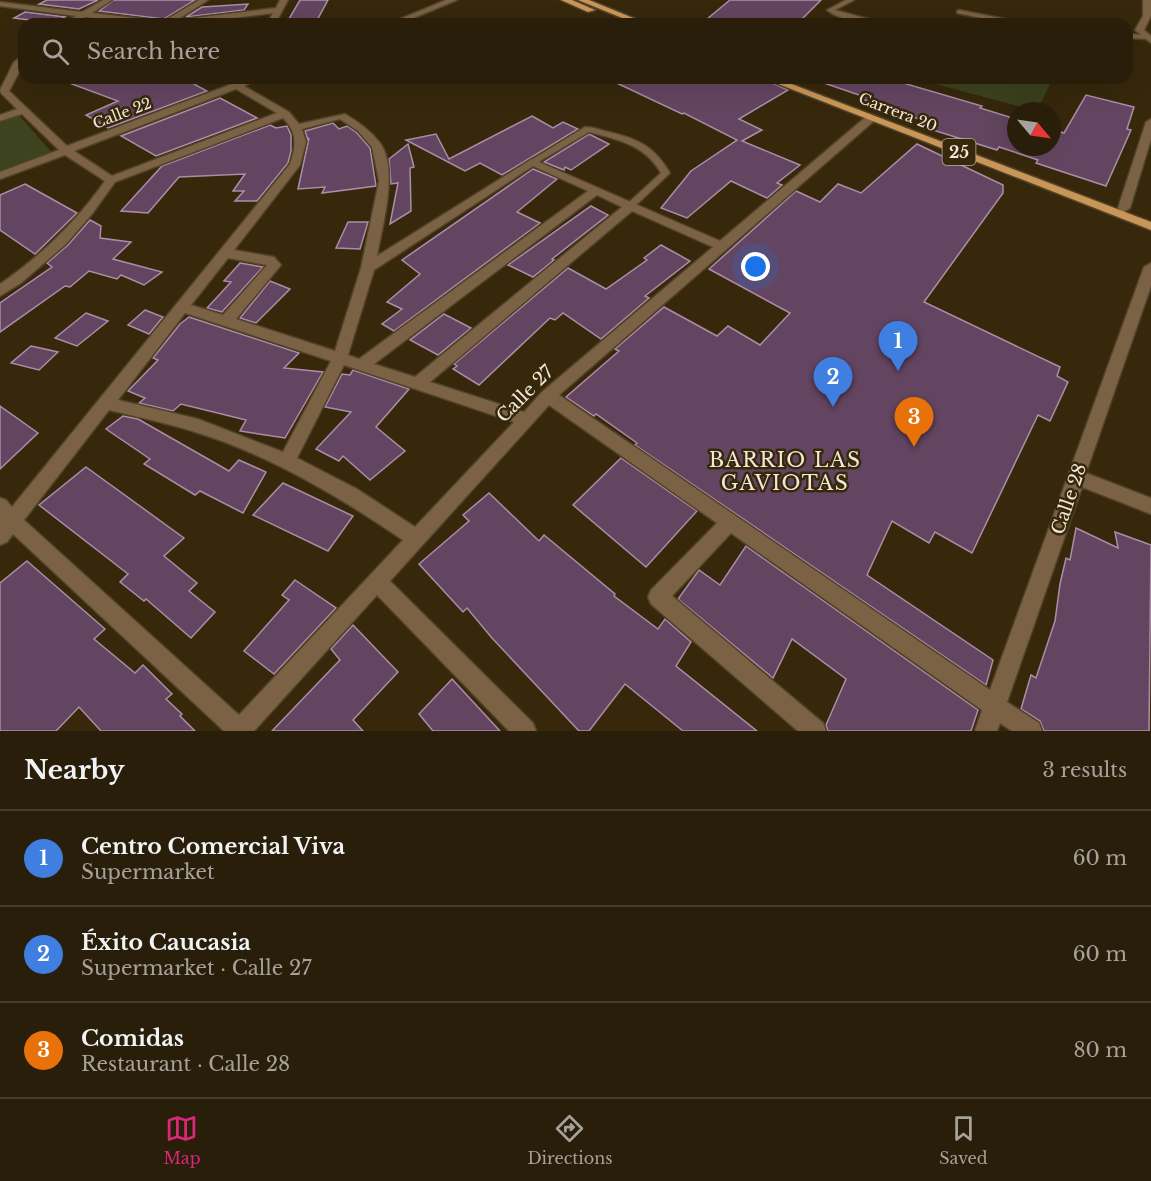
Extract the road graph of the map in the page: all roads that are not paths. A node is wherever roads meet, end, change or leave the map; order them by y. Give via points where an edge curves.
1 (40, 0) edge
2 (108, 0) edge
3 (204, 0) edge
4 (284, 0) edge
5 (453, 0) edge
6 (565, 0) edge
7 (582, 0) edge
8 (852, 0) edge
9 (1141, 0) edge
10 (1147, 0) edge
11 (0, 4) edge
12 (26, 7) junction
13 (278, 10) junction
14 (959, 12) dead end
15 (1147, 14) edge
16 (80, 15) junction
17 (76, 18) edge
18 (109, 18) edge
19 (172, 18) edge
20 (212, 18) edge
21 (274, 18) edge
22 (407, 18) edge
23 (612, 18) edge
24 (628, 18) edge
25 (855, 18) edge
26 (990, 18) edge
27 (1133, 37) edge
28 (1149, 38) edge
29 (18, 67) edge
30 (233, 84) edge
31 (241, 84) edge
32 (783, 84) edge
33 (801, 84) edge
34 (24, 110) junction
35 (285, 114) junction
36 (0, 118) edge
37 (871, 118) junction
38 (1151, 122) edge
39 (296, 128) junction
40 (66, 151) junction
41 (532, 162) junction
42 (0, 176) edge
43 (111, 180) junction
44 (595, 190) junction
45 (630, 206) junction
46 (1124, 208) junction
47 (1151, 218) edge
48 (1151, 226) edge
49 (720, 246) junction
50 (225, 253) junction
51 (1151, 267) edge
52 (368, 268) junction
53 (1147, 290) edge
54 (0, 291) edge
55 (182, 307) junction
56 (226, 320) junction
57 (340, 358) junction
58 (362, 365) junction
59 (418, 383) junction
60 (548, 396) junction
61 (106, 404) junction
62 (526, 419) junction
63 (287, 461) junction
64 (1076, 477) junction
65 (1151, 506) edge
66 (4, 521) edge
67 (729, 523) junction
68 (416, 538) junction
69 (377, 581) junction
70 (996, 706) junction
71 (240, 731) edge
72 (525, 731) edge
73 (816, 731) edge
74 (986, 731) edge
75 (1031, 731) edge

1 - 12 street
2 - 16 street
3 - 19 street
4 - 13 street
5 - 22 street
6 - 23 main road
7 - 24 main road
8 - 25 lane via 830,10
9 - 15 street
10 - 15 street
11 - 12 street
12 - 16 street
13 - 20 street
13 - 21 street
14 - 26 lane
15 - 28 street via 1139,30
16 - 17 street
16 - 18 street
27 - 28 lane
29 - 34 street via 4,90
30 - 40 street, Calle 22
31 - 35 street
32 - 37 main road, Carrera 20 / 25
33 - 46 main road, Carrera 20 / 25
34 - 36 street
34 - 40 street
35 - 39 street
35 - 43 street
37 - 48 main road, Carrera 20 / 25
37 - 49 street, Calle 27
38 - 46 street
39 - 50 street via 301,142 295,165
39 - 52 street via 341,116 362,129 377,146 385,181
40 - 42 street, Calle 22
40 - 43 street
41 - 44 street
41 - 45 lane via 588,129 640,144 658,157 666,173
41 - 52 street
43 - 54 street via 93,208 62,242
44 - 45 street
44 - 58 street
45 - 49 street
45 - 59 street
46 - 47 main road, Carrera 20 / 25
49 - 60 street, Calle 27
50 - 55 street
50 - 56 street via 269,260 275,265
51 - 53 street, Calle 28
52 - 57 street
53 - 64 street, Calle 28
55 - 56 street
55 - 61 street
56 - 57 street
57 - 58 street
57 - 63 street
58 - 59 street
59 - 62 street
60 - 62 street, Calle 27
60 - 67 street
61 - 63 street via 198,426
61 - 66 street
62 - 68 street, Calle 27
63 - 68 street via 351,495
64 - 65 street
64 - 70 street, Calle 28
66 - 71 street
67 - 70 street
67 - 73 street via 658,597
68 - 69 street, Calle 27
69 - 71 street, Calle 27
69 - 72 street
70 - 74 street, Calle 28
70 - 75 street

